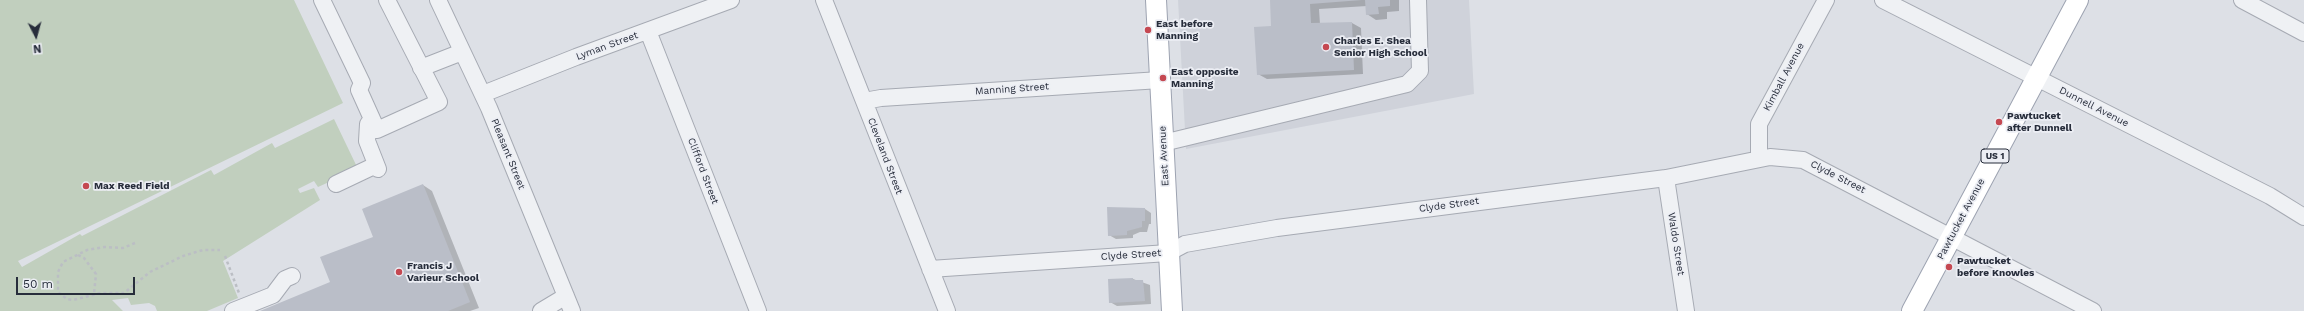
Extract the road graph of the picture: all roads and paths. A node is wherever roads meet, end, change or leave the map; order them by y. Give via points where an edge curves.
1 (322, 0) edge
2 (387, 0) edge
3 (438, 0) edge
4 (731, 0) edge
5 (824, 0) edge
6 (1156, 0) edge
7 (1418, 0) edge
8 (1826, 0) edge
9 (1883, 0) edge
10 (2078, 0) edge
11 (2242, 0) edge
12 (648, 31) junction
13 (2304, 33) edge
14 (462, 52) junction
15 (421, 68) junction
16 (2037, 78) junction
17 (1160, 80) junction
18 (483, 94) junction
19 (864, 101) junction
20 (372, 119) junction
21 (1163, 143) junction
22 (1759, 159) junction
23 (1666, 178) junction
24 (336, 184) dead end
25 (2304, 217) edge
26 (1952, 236) junction
27 (135, 244) dead end
28 (220, 250) dead end
29 (1168, 252) junction
30 (77, 255) junction
31 (225, 256) dead end
32 (930, 269) junction
33 (292, 276) dead end
34 (94, 294) junction
35 (569, 304) edge
36 (239, 309) edge
37 (541, 311) edge
38 (758, 311) edge
39 (947, 311) edge
40 (1172, 311) edge
41 (1686, 311) edge
42 (1912, 311) edge
43 (2093, 311) edge

1 - 20 street via 362,83 359,90
2 - 15 street
3 - 14 street, Pleasant Street
4 - 12 street, Lyman Street
5 - 19 street, Cleveland Street
6 - 17 main road, East Avenue
7 - 21 street via 1420,71 1407,84
8 - 22 street, Kimball Avenue via 1759,124
9 - 16 street, Dunnell Avenue
10 - 16 main road, Pawtucket Avenue / US 1
11 - 13 street
12 - 18 street, Lyman Street
12 - 38 street, Clifford Street
14 - 15 street
14 - 18 street, Pleasant Street
15 - 20 street via 439,102 377,130
16 - 25 street, Dunnell Avenue via 2270,196
16 - 26 main road, Pawtucket Avenue / US 1
17 - 19 street, Manning Street
17 - 21 main road, East Avenue
18 - 35 street, Pleasant Street
19 - 32 street, Cleveland Street
20 - 24 street via 366,131 367,141 377,167
21 - 29 main road, East Avenue
22 - 23 street, Clyde Street
22 - 26 street, Clyde Street via 1770,157 1803,160
23 - 29 street, Clyde Street via 1277,228 1185,244
23 - 41 street, Waldo Street
26 - 42 main road, Pawtucket Avenue / US 1
26 - 43 street, Clyde Street
27 - 30 path via 123,248 104,247 86,250
28 - 34 path via 203,250 183,256 150,272 124,293
29 - 32 street, Clyde Street
29 - 40 main road, East Avenue
30 - 34 path via 84,258 96,274
30 - 34 path via 60,266 58,292 73,300
31 - 36 path
32 - 39 street, Cleveland Street
33 - 36 street via 286,279 273,295
35 - 37 street

